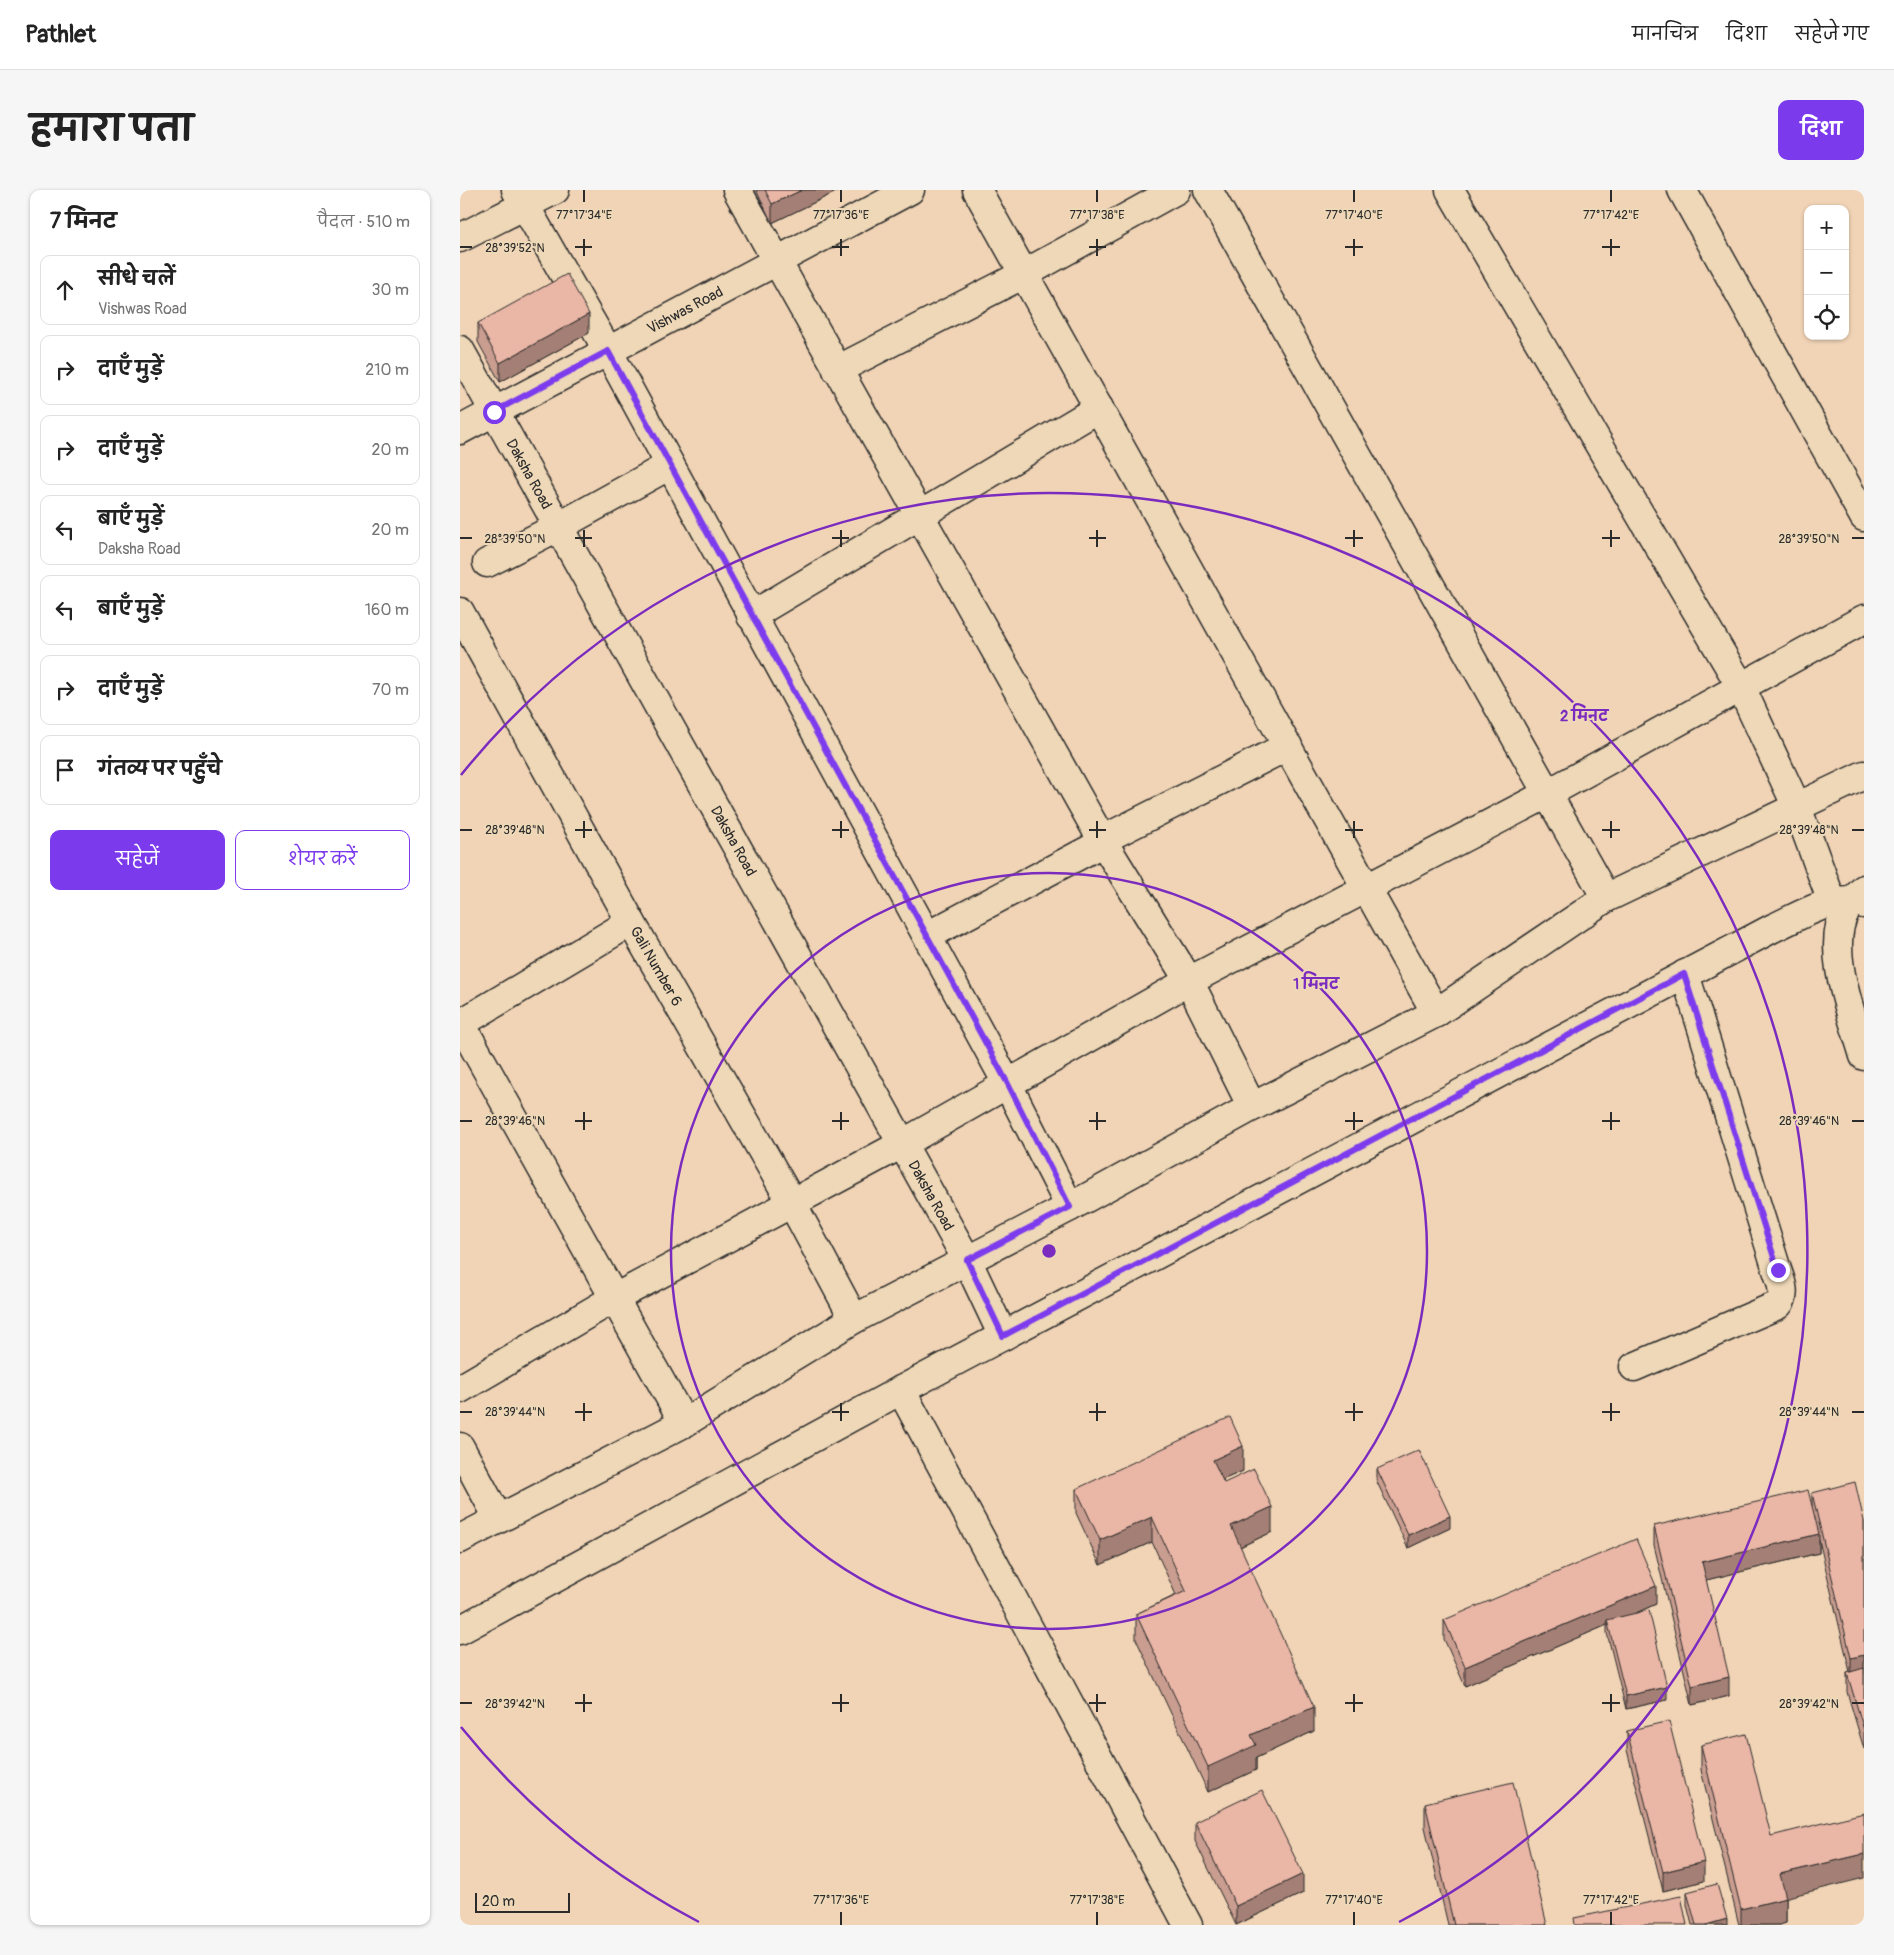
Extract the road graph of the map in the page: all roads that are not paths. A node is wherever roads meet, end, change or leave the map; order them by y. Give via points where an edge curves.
1 (555, 190) edge
2 (737, 190) edge
3 (910, 190) edge
4 (977, 190) edge
5 (1176, 190) edge
6 (1208, 190) edge
7 (1450, 190) edge
8 (1682, 190) edge
9 (520, 198) edge
10 (460, 238) edge
11 (776, 262) junction
12 (1024, 274) junction
13 (460, 350) edge
14 (608, 351) junction
15 (837, 370) junction
16 (1099, 408) junction
17 (494, 412) junction
18 (460, 430) edge
19 (670, 465) junction
20 (918, 515) junction
21 (1864, 517) edge
22 (558, 527) junction
23 (487, 563) dead end
24 (460, 612) edge
25 (751, 616) junction
26 (1864, 619) edge
27 (1740, 685) junction
28 (1288, 746) junction
29 (1864, 775) edge
30 (1547, 794) junction
31 (1797, 807) junction
32 (1102, 840) junction
33 (1366, 888) junction
34 (1606, 898) junction
35 (1853, 899) edge
36 (632, 922) junction
37 (927, 936) junction
38 (1684, 974) junction
39 (1189, 981) junction
40 (1436, 1013) junction
41 (460, 1023) edge
42 (1864, 1056) edge
43 (1008, 1084) junction
44 (1252, 1107) junction
45 (902, 1144) junction
46 (792, 1203) junction
47 (1070, 1207) junction
48 (967, 1260) junction
49 (613, 1300) junction
50 (854, 1319) junction
51 (1003, 1336) junction
52 (1634, 1367) dead end
53 (460, 1389) edge
54 (901, 1390) junction
55 (684, 1423) junction
56 (460, 1447) edge
57 (498, 1518) junction
58 (460, 1539) edge
59 (460, 1630) edge
60 (1188, 1925) edge

1 - 9 street
2 - 11 street
3 - 11 street, Vishwas Road
4 - 12 street
5 - 12 street
6 - 30 street
7 - 27 street
8 - 21 street
9 - 10 street
9 - 14 street
11 - 14 street, Vishwas Road
11 - 15 street
12 - 15 street
12 - 16 street
13 - 17 street, Daksha Road
14 - 17 street, Vishwas Road
14 - 19 street
15 - 20 street
16 - 20 street
16 - 28 street
17 - 18 street, Vishwas Road
17 - 22 street, Daksha Road
19 - 22 street
19 - 25 street
20 - 25 street
20 - 32 street
22 - 23 street
22 - 45 street, Daksha Road
24 - 36 street, Gali Number 6
25 - 37 street
26 - 27 street
27 - 30 street
27 - 31 street
28 - 32 street
28 - 33 street
29 - 31 street
30 - 33 street
30 - 34 street
31 - 34 street
31 - 35 street
32 - 37 street via 1102,843
32 - 39 street
33 - 39 street
33 - 40 street
34 - 40 street
35 - 38 street via 1773,928
35 - 42 street via 1840,926 1838,949 1844,987
36 - 41 street
36 - 46 street, Gali Number 6
37 - 43 street
38 - 51 street
38 - 52 street via 1778,1270 1782,1297 1778,1305
39 - 43 street
39 - 44 street
40 - 44 street
41 - 49 street
43 - 45 street
43 - 47 street
44 - 47 street
45 - 46 street
45 - 48 street, Daksha Road
46 - 49 street
46 - 50 street, Gali Number 6
47 - 48 street
48 - 50 street
48 - 51 street, Daksha Road
49 - 53 street
49 - 55 street
50 - 55 street
51 - 54 street
54 - 59 street
54 - 60 street
55 - 57 street
56 - 57 street
57 - 58 street

